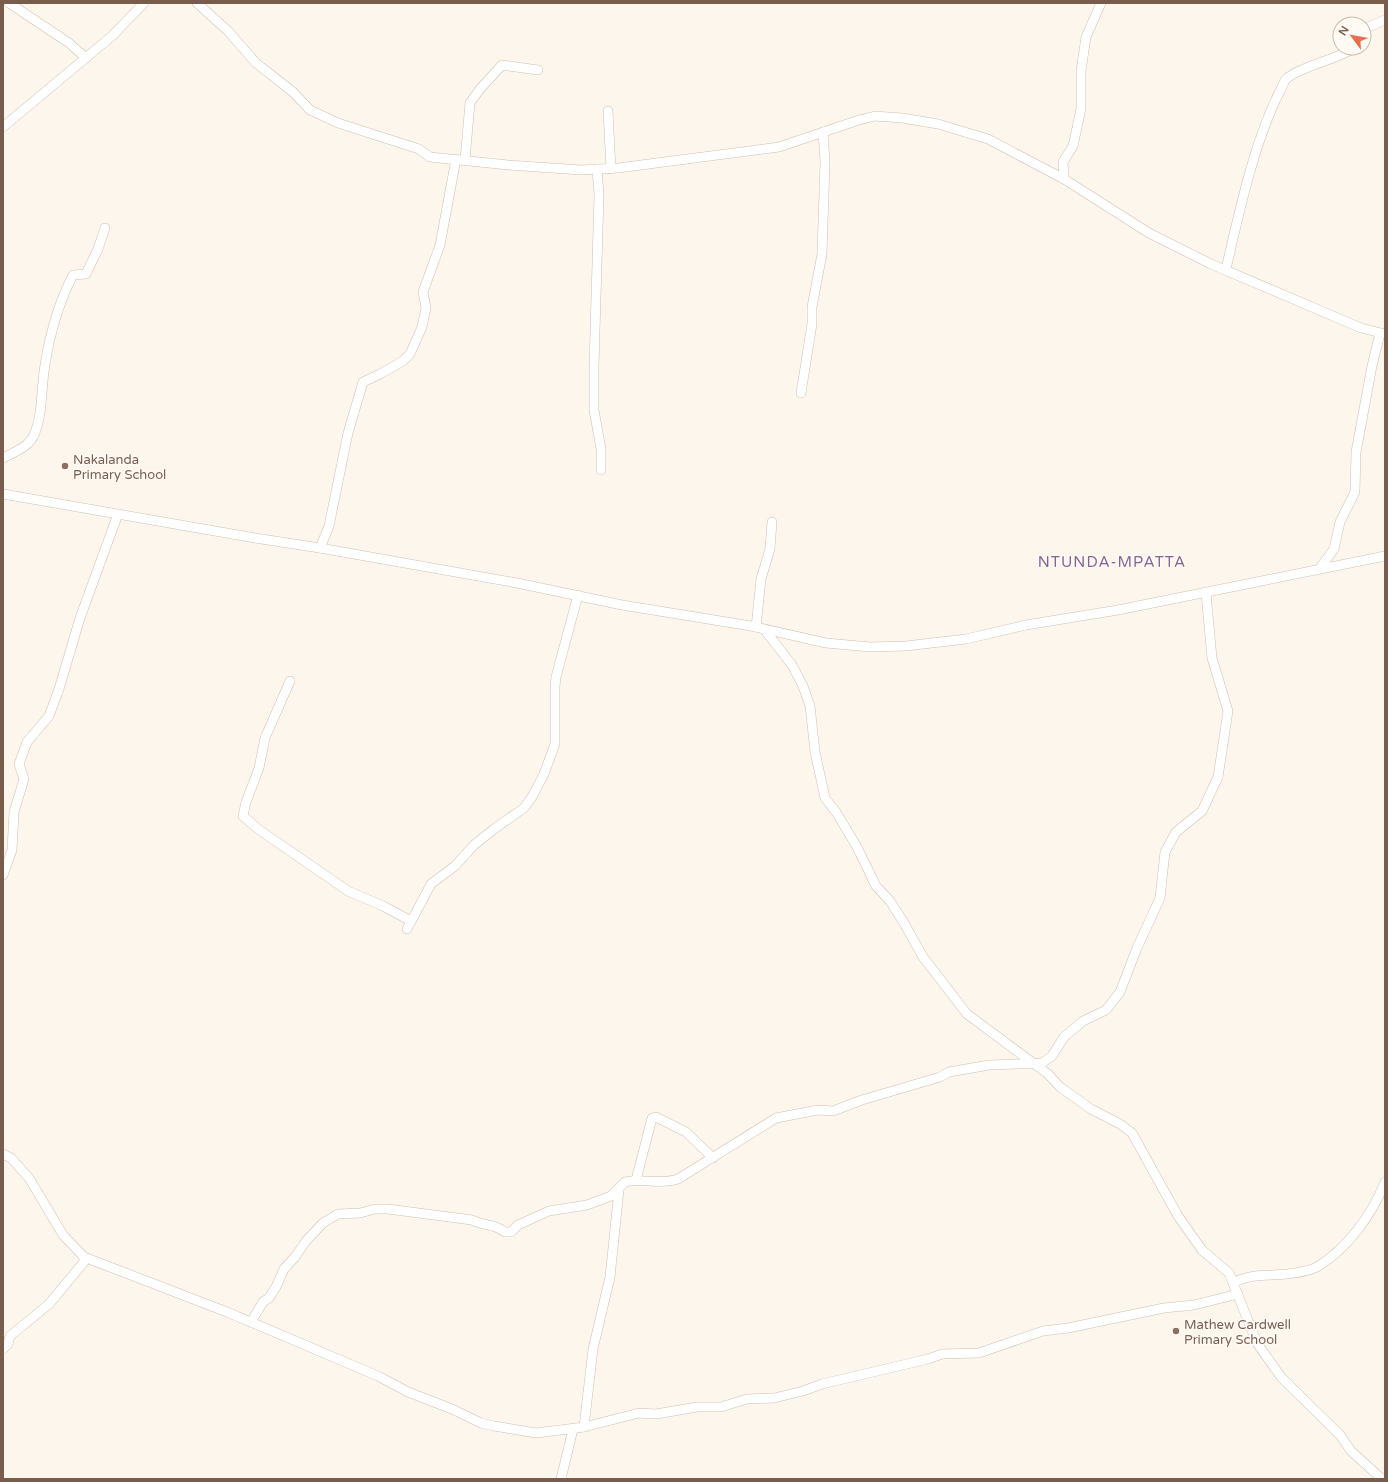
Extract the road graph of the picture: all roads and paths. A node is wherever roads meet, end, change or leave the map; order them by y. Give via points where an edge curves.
1 (9, 3) edge
2 (144, 3) edge
3 (197, 3) edge
4 (1101, 3) edge
5 (1385, 20) edge
6 (1372, 26) edge
7 (1340, 56) edge
8 (86, 58) junction
9 (538, 70) dead end
10 (608, 111) dead end
11 (3, 126) edge
12 (823, 132) junction
13 (460, 160) junction
14 (597, 169) junction
15 (611, 169) junction
16 (1064, 179) junction
17 (105, 228) dead end
18 (1226, 269) junction
19 (1383, 334) edge
20 (801, 393) dead end
21 (3, 458) edge
22 (601, 470) dead end
23 (3, 494) edge
24 (118, 514) junction
25 (772, 522) dead end
26 (320, 548) junction
27 (1385, 556) edge
28 (1320, 568) junction
29 (1206, 593) junction
30 (578, 595) junction
31 (760, 628) junction
32 (290, 680) dead end
33 (3, 876) edge
34 (1034, 1065) junction
35 (3, 1154) edge
36 (713, 1158) junction
37 (636, 1180) junction
38 (1385, 1182) edge
39 (619, 1190) junction
40 (1381, 1203) edge
41 (84, 1257) junction
42 (1234, 1283) junction
43 (1238, 1294) junction
44 (251, 1322) junction
45 (3, 1349) edge
46 (584, 1427) junction
47 (573, 1429) junction
48 (561, 1479) edge
49 (1382, 1479) edge

1 - 8 street via 69,43
2 - 8 street
3 - 13 street via 228,31 256,63 289,88 310,110 338,123 419,149 430,157
4 - 16 street via 1086,37 1081,71 1081,109 1073,146 1064,162
5 - 6 street
7 - 18 street via 1286,79 1272,107 1256,155
8 - 11 street
9 - 13 street via 502,65 480,89 470,103
10 - 15 street
12 - 15 street via 779,147
12 - 16 street via 876,116 938,124 988,139
12 - 20 street via 825,162 822,254
13 - 14 street via 581,170
13 - 26 street via 440,245 423,292 426,308 422,327 410,354 403,361 363,382 348,433 329,526
14 - 15 street
14 - 22 street via 599,194 594,410 601,449
16 - 18 street via 1149,233
17 - 21 street via 86,274 73,275 61,298 46,359 34,436 25,446
18 - 19 street via 1361,328
19 - 28 street via 1372,366 1356,452 1355,492 1340,522 1334,549
23 - 24 street
24 - 26 street
24 - 33 street via 80,618 49,716 27,742 19,764 24,779 14,812 12,850
25 - 31 street via 770,549 761,579
26 - 30 street
27 - 28 street
28 - 29 street
29 - 31 street via 966,639 906,646 871,647 826,643
29 - 34 street via 1212,658 1228,711 1218,777 1202,811 1176,832 1164,852 1160,898 1120,992 1106,1010 1083,1021 1064,1037 1050,1058
30 - 31 street
30 - 32 street via 555,687 555,744 539,783 524,808 474,845 455,866 431,884 409,925 383,906 348,891 243,816 259,768 265,738
31 - 34 street via 792,665 803,686 810,706 822,792 857,847 876,886 890,901 923,958 967,1014
34 - 36 street via 989,1065 955,1071 862,1100 839,1110 818,1110 776,1118
34 - 42 street via 1091,1109 1128,1129 1178,1216 1202,1250 1226,1270
35 - 41 street via 11,1158 30,1178 63,1235
36 - 37 street via 678,1180
36 - 37 street via 686,1132 656,1117 652,1118
37 - 39 street via 625,1182
38 - 40 street
39 - 44 street via 611,1196 587,1205 549,1211 507,1233 500,1227 482,1225 472,1220 388,1209 338,1214 324,1223 306,1241 284,1269 276,1287
39 - 46 street via 610,1277 593,1349
40 - 42 street via 1338,1252 1315,1268 1287,1274 1256,1275
41 - 44 street
41 - 45 street via 84,1262 49,1304 10,1336 8,1344
42 - 43 street
43 - 46 street via 1194,1305 1164,1308 1043,1331 979,1353 937,1354 928,1359 774,1398 747,1399 721,1407 697,1407 656,1414 639,1413
43 - 49 street via 1257,1343 1281,1377 1340,1435 1351,1451
44 - 47 street via 481,1423 536,1433
46 - 47 street
47 - 48 street

